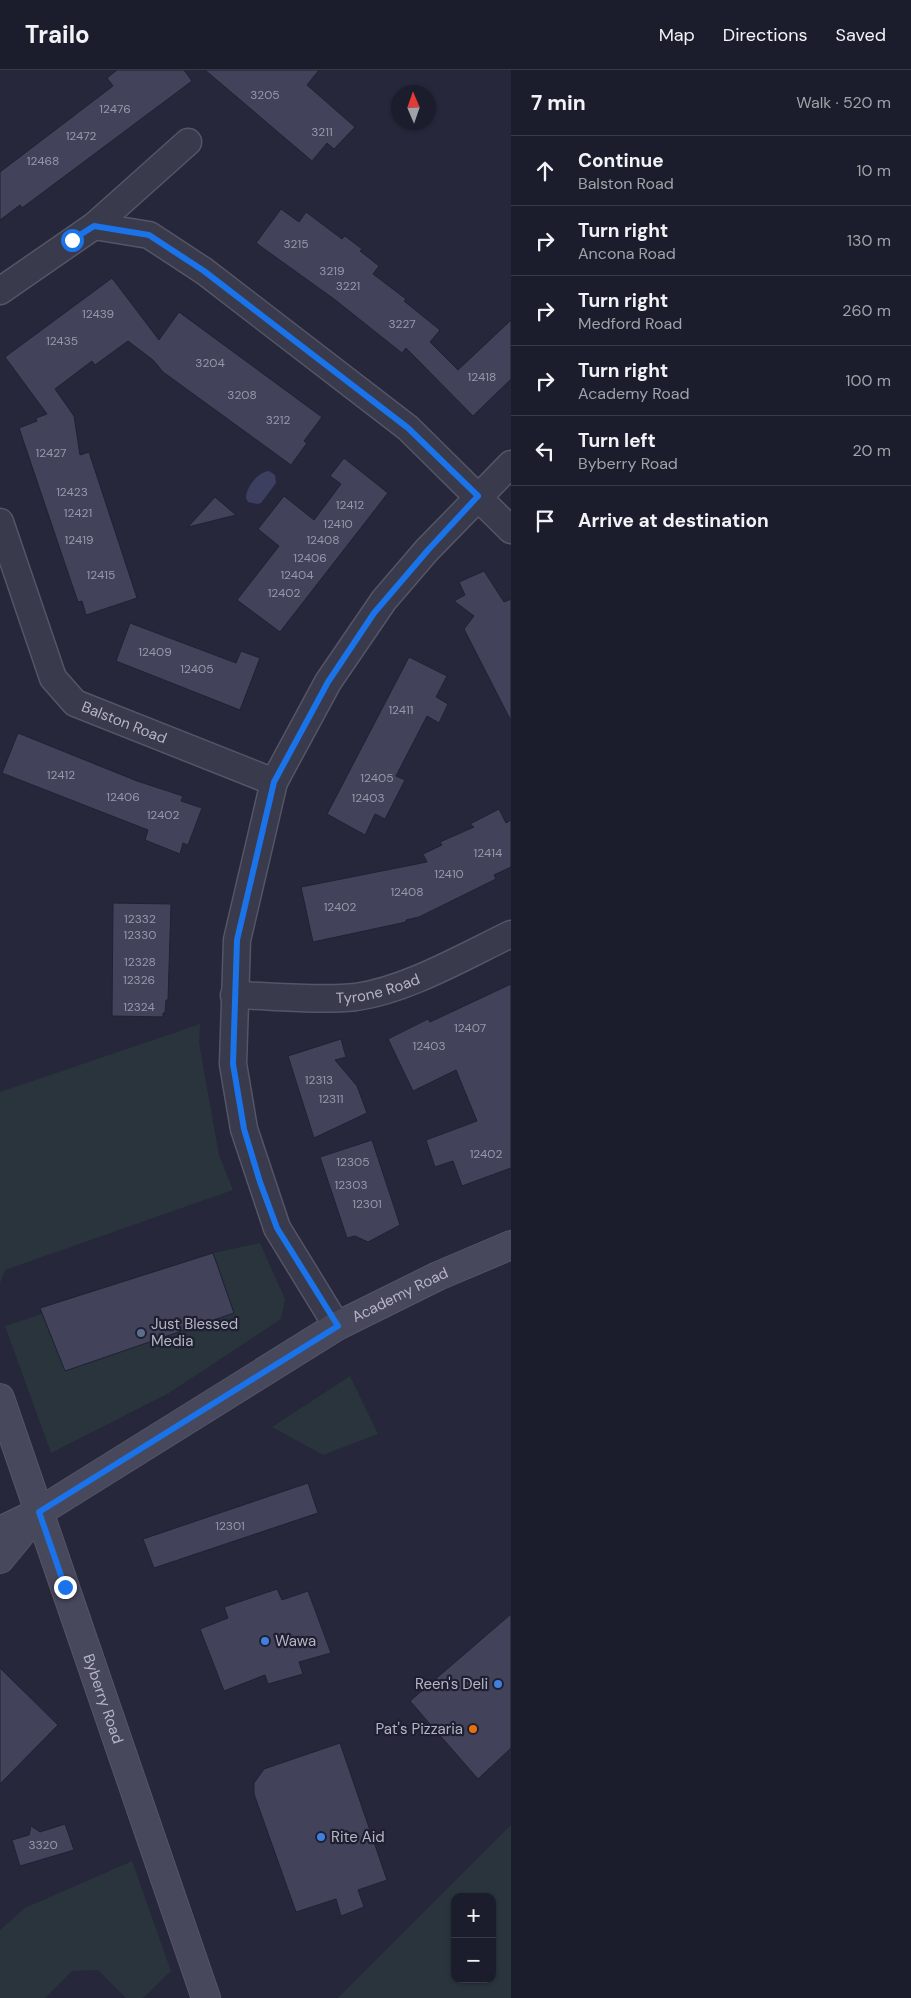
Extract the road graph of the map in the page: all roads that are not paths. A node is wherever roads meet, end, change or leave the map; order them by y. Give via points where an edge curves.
1 (188, 142) dead end
2 (94, 226) junction
3 (0, 291) edge
4 (511, 464) edge
5 (478, 496) junction
6 (0, 522) edge
7 (511, 530) edge
8 (274, 782) junction
9 (511, 934) edge
10 (234, 995) junction
11 (511, 1245) edge
12 (338, 1326) junction
13 (0, 1398) edge
14 (39, 1512) junction
15 (0, 1531) edge
16 (0, 1558) edge
17 (206, 1998) edge

1 - 2 street
2 - 3 street
2 - 5 street via 149,235 204,271 408,428
4 - 5 street
5 - 7 street
5 - 8 street via 374,613 328,682
6 - 8 street, Balston Road via 53,678 75,702
8 - 10 street via 237,940
9 - 10 street, Tyrone Road via 444,967 356,997
10 - 12 street via 233,1064 244,1129 260,1182 277,1228
11 - 12 main road, Academy Road via 438,1276
12 - 14 main road, Academy Road
13 - 14 main road, Byberry Road
14 - 15 main road, Academy Road
14 - 16 main road, Academy Road
14 - 17 main road, Byberry Road

